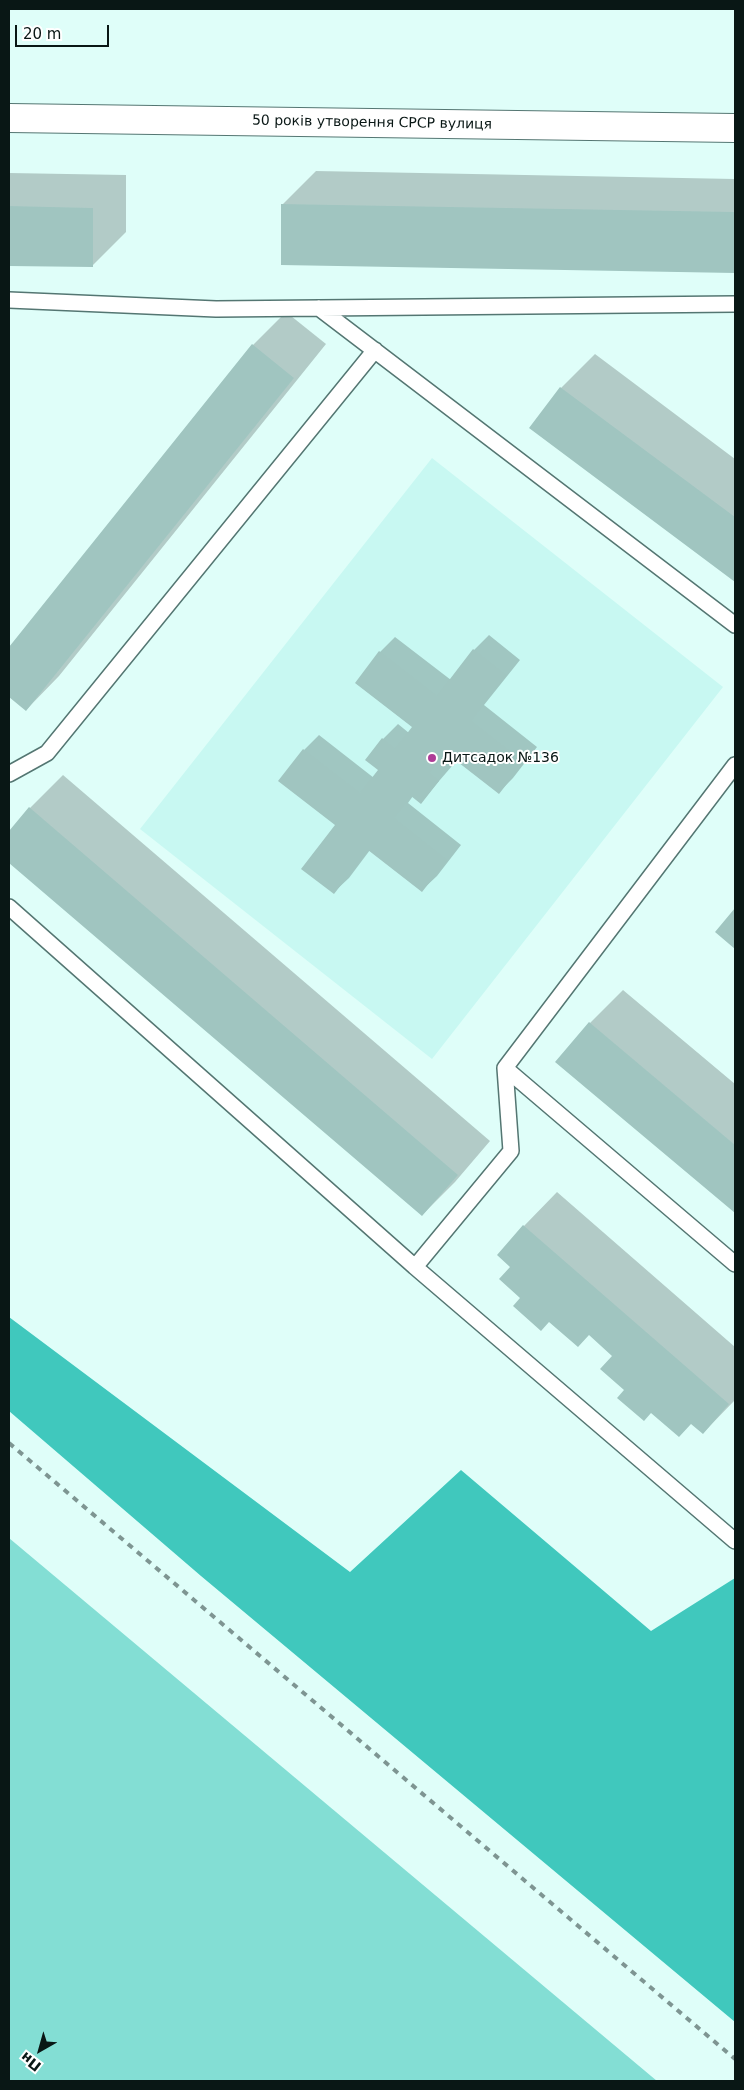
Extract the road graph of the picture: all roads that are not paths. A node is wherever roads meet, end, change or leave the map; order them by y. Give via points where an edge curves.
1 (9, 118) edge
2 (735, 128) edge
3 (9, 300) edge
4 (735, 304) edge
5 (319, 308) junction
6 (375, 350) junction
7 (735, 625) edge
8 (735, 765) edge
9 (9, 774) edge
10 (9, 907) edge
11 (505, 1068) junction
12 (735, 1264) edge
13 (415, 1267) junction
14 (735, 1541) edge

1 - 2 main road, 50 років утворення СРСР вулиця
3 - 5 lane via 216,309
4 - 5 lane
5 - 6 lane
6 - 7 lane
6 - 9 lane via 47,753
8 - 11 lane
10 - 13 lane
11 - 12 lane
11 - 13 lane via 511,1151
13 - 14 lane

